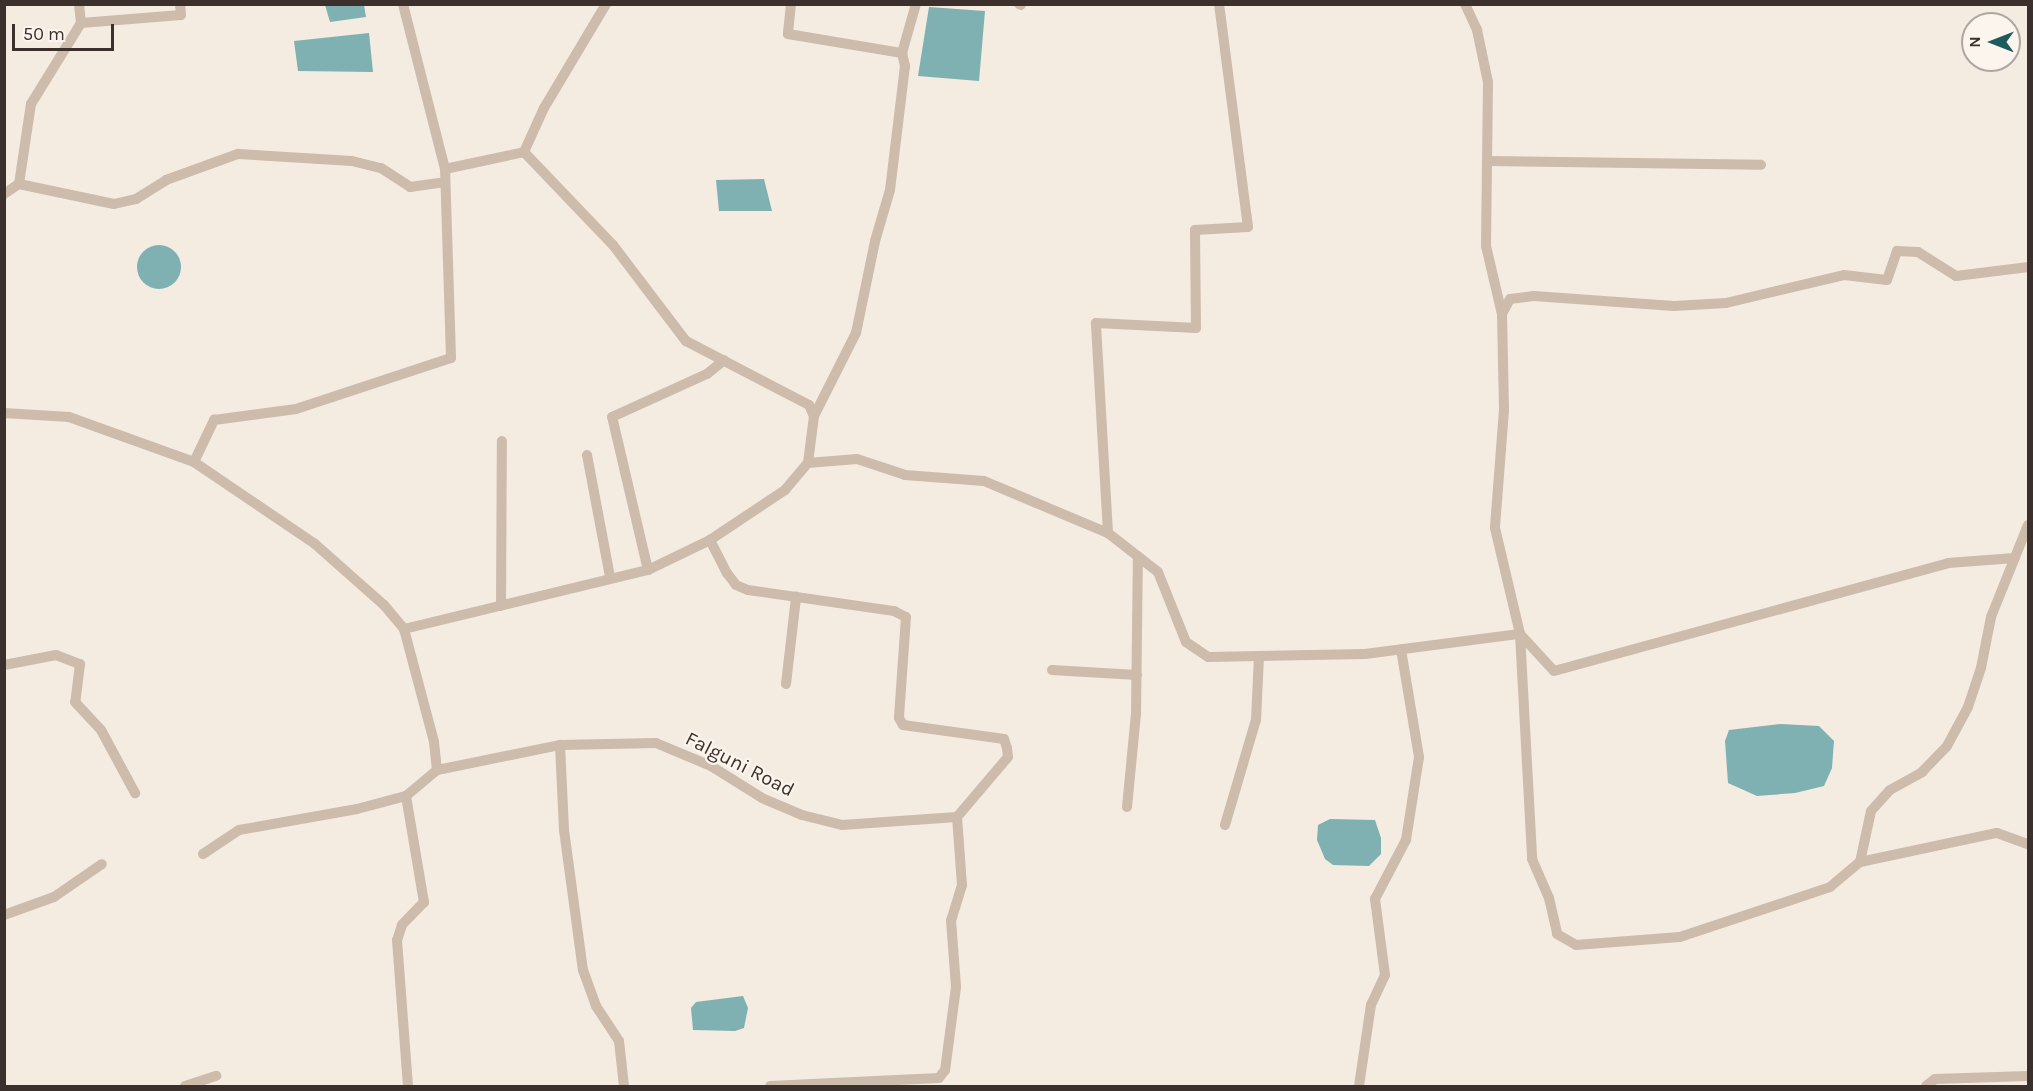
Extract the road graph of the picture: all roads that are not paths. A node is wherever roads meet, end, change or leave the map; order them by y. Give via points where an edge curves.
1 (79, 4) edge
2 (180, 4) edge
3 (403, 4) edge
4 (606, 4) edge
5 (791, 4) edge
6 (916, 4) edge
7 (1219, 4) edge
8 (1465, 4) edge
9 (81, 23) junction
10 (902, 53) junction
11 (524, 152) junction
12 (1487, 161) junction
13 (1761, 165) dead end
14 (445, 169) junction
15 (445, 182) junction
16 (20, 184) junction
17 (4, 194) edge
18 (2028, 267) edge
19 (1502, 315) junction
20 (724, 360) junction
21 (4, 413) edge
22 (814, 416) junction
23 (502, 441) dead end
24 (587, 455) dead end
25 (194, 462) junction
26 (808, 463) junction
27 (2028, 525) edge
28 (1108, 532) junction
29 (710, 540) junction
30 (1138, 556) junction
31 (2015, 558) junction
32 (648, 570) junction
33 (610, 577) junction
34 (796, 597) junction
35 (501, 606) junction
36 (404, 629) junction
37 (1520, 634) junction
38 (1401, 650) junction
39 (1259, 656) junction
40 (4, 665) edge
41 (1052, 670) dead end
42 (1137, 675) junction
43 (786, 684) dead end
44 (560, 745) junction
45 (436, 770) junction
46 (135, 793) dead end
47 (406, 796) junction
48 (1126, 807) dead end
49 (957, 817) junction
50 (1226, 825) dead end
51 (2028, 844) edge
52 (203, 854) dead end
53 (1860, 862) junction
54 (102, 864) dead end
55 (4, 915) edge
56 (216, 1076) dead end
57 (2028, 1076) edge
58 (185, 1086) edge
59 (408, 1086) edge
60 (624, 1086) edge
61 (770, 1086) edge
62 (1359, 1086) edge
63 (1926, 1086) edge

1 - 9 street
2 - 9 street via 181,15
3 - 14 street
4 - 11 street via 544,108
5 - 10 street via 788,34
6 - 10 street
7 - 28 street via 1248,227 1195,231 1196,328 1096,323
8 - 12 street via 1477,30 1488,82
9 - 16 street via 31,104
10 - 22 street via 904,66 890,190 874,241 856,333
11 - 14 street
11 - 20 street via 614,245 686,341
12 - 13 street
12 - 19 street via 1486,246
14 - 15 street
15 - 16 street via 410,187 381,168 352,161 238,154 166,180 136,199 114,204
15 - 25 street via 451,358 296,409 214,420
16 - 17 street
18 - 19 street via 1956,276 1918,252 1897,251 1887,280 1844,275 1726,303 1674,306 1534,296 1510,298
19 - 37 street via 1504,410 1495,528
20 - 22 street via 800,398
20 - 32 street via 707,374 612,417
21 - 25 street via 69,417
22 - 26 street
23 - 35 street
24 - 33 street
25 - 36 street via 315,544 384,605
26 - 28 street via 857,459 904,475 984,481
26 - 29 street via 785,490
27 - 31 street
28 - 30 street
29 - 32 street
29 - 34 street via 736,585
30 - 39 street via 1158,572 1186,642 1208,657
30 - 42 street
31 - 37 street via 1948,563 1554,671
31 - 53 street via 1991,616 1981,668 1968,707 1947,746 1922,772 1890,790 1871,811
32 - 33 street
33 - 35 street
34 - 43 street
34 - 49 street via 894,611 906,617 899,718 903,725 1004,739 1008,757
35 - 36 street
36 - 45 street via 434,742
37 - 38 street
37 - 53 street via 1532,859 1549,898 1557,934 1576,945 1680,937 1830,887
38 - 39 street
38 - 62 street via 1419,757 1406,840 1375,899 1385,975 1371,1005
39 - 50 street via 1256,720
40 - 46 street via 56,655 80,664 75,702 101,730
41 - 42 street
42 - 48 street
44 - 45 street, Falguni Road
44 - 49 street, Falguni Road via 656,743 711,766 762,798 802,815 842,825
44 - 60 street via 564,830 584,970 596,1006 619,1041
45 - 47 street
47 - 52 street via 239,830
47 - 59 street via 424,902 402,925 397,940
49 - 61 street via 962,885 951,920 956,987 945,1070 939,1078 867,1085 823,1081
51 - 53 street via 1997,834
54 - 55 street via 54,897
56 - 58 street
57 - 63 street via 1935,1079

